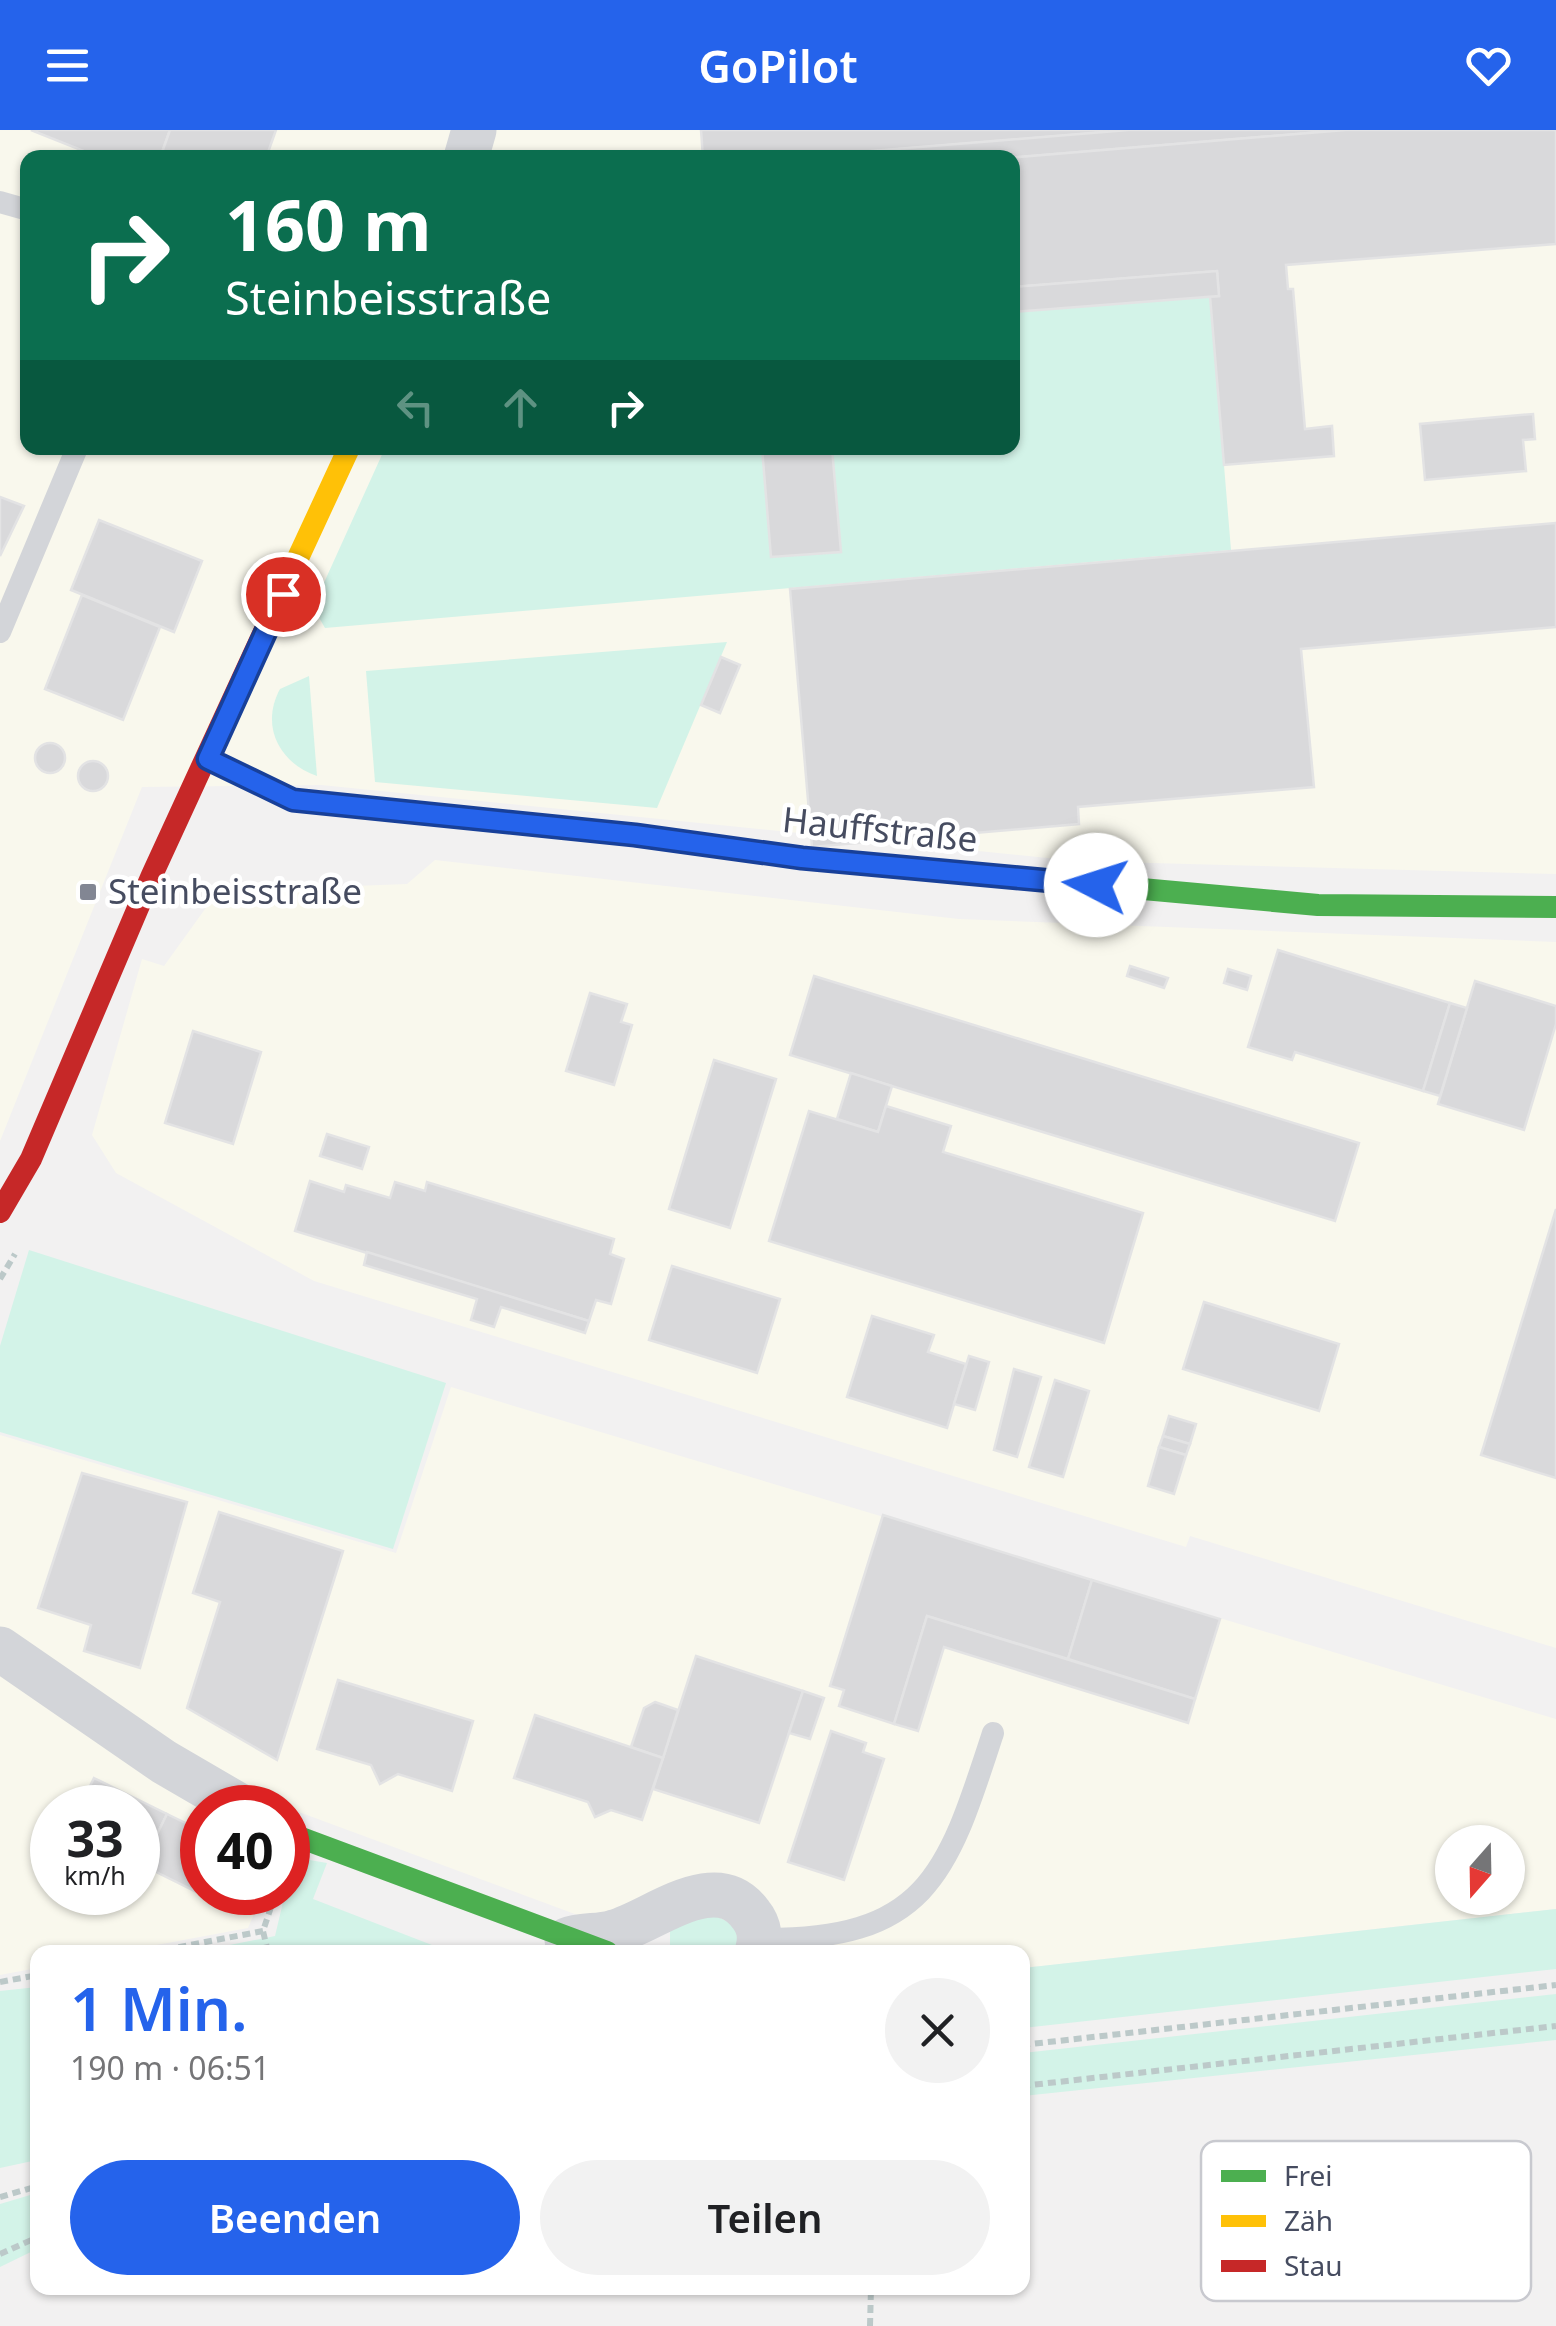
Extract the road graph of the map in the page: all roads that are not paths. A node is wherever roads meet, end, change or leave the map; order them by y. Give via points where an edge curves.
1 (74, 455) edge
2 (346, 455) edge
3 (0, 632) edge
4 (208, 759) junction
5 (1556, 907) edge
6 (0, 1212) edge
7 (0, 1649) edge
8 (993, 1734) dead end
9 (205, 1785) edge
10 (310, 1841) edge
11 (584, 1945) edge
12 (589, 1945) edge
13 (758, 1945) edge
14 (764, 1945) edge

1 - 3 lane
2 - 4 street
4 - 5 street, Hauffstraße via 293,800 802,858 1318,905
4 - 6 street via 31,1159
7 - 9 street
8 - 14 lane via 961,1830 914,1902 887,1920
10 - 11 street
12 - 13 street via 707,1894 749,1911

